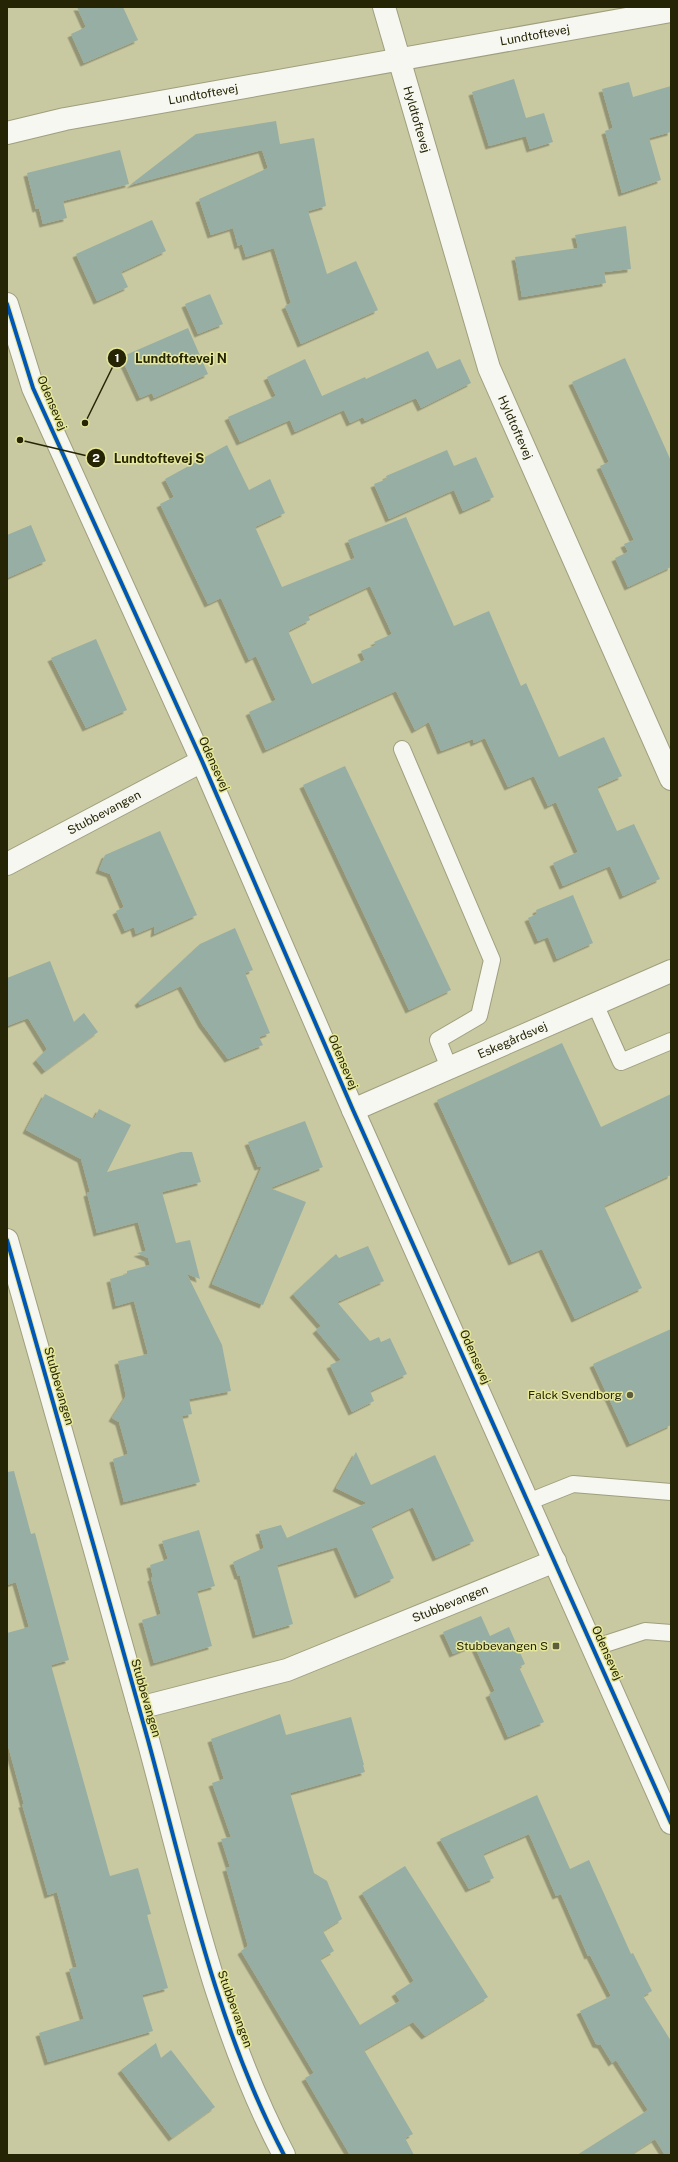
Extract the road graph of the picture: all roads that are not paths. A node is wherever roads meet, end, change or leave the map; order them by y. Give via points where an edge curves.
1 (384, 7) edge
2 (671, 11) edge
3 (400, 60) junction
4 (7, 133) edge
5 (7, 304) edge
6 (7, 349) edge
7 (33, 388) junction
8 (402, 748) dead end
9 (202, 761) junction
10 (671, 779) edge
11 (7, 864) edge
12 (671, 971) edge
13 (595, 1004) junction
14 (671, 1041) edge
15 (449, 1068) junction
16 (353, 1110) junction
17 (7, 1240) edge
18 (671, 1492) edge
19 (528, 1502) junction
20 (555, 1561) junction
21 (671, 1633) edge
22 (593, 1648) junction
23 (139, 1708) junction
24 (671, 1823) edge
25 (284, 2155) edge

1 - 3 street
2 - 3 street, Lundtoftevej
3 - 4 street, Lundtoftevej via 65,119
3 - 10 street, Hyldtoftevej via 489,368
5 - 7 street, Odensevej
6 - 7 street, Odensevej
7 - 9 street, Odensevej
8 - 15 lane via 492,960 479,1016 438,1040
9 - 11 street, Stubbevangen
9 - 16 street, Odensevej
12 - 13 street, Eskegårdsvej
13 - 14 lane via 620,1062
13 - 15 street, Eskegårdsvej
15 - 16 street, Eskegårdsvej
16 - 19 street, Odensevej
17 - 23 street, Stubbevangen
18 - 19 lane via 573,1484
19 - 20 street, Odensevej
20 - 22 street, Odensevej
20 - 23 street, Stubbevangen via 287,1670
21 - 22 lane via 645,1631
22 - 24 street, Odensevej
23 - 25 street, Stubbevangen via 215,1988 268,2123

